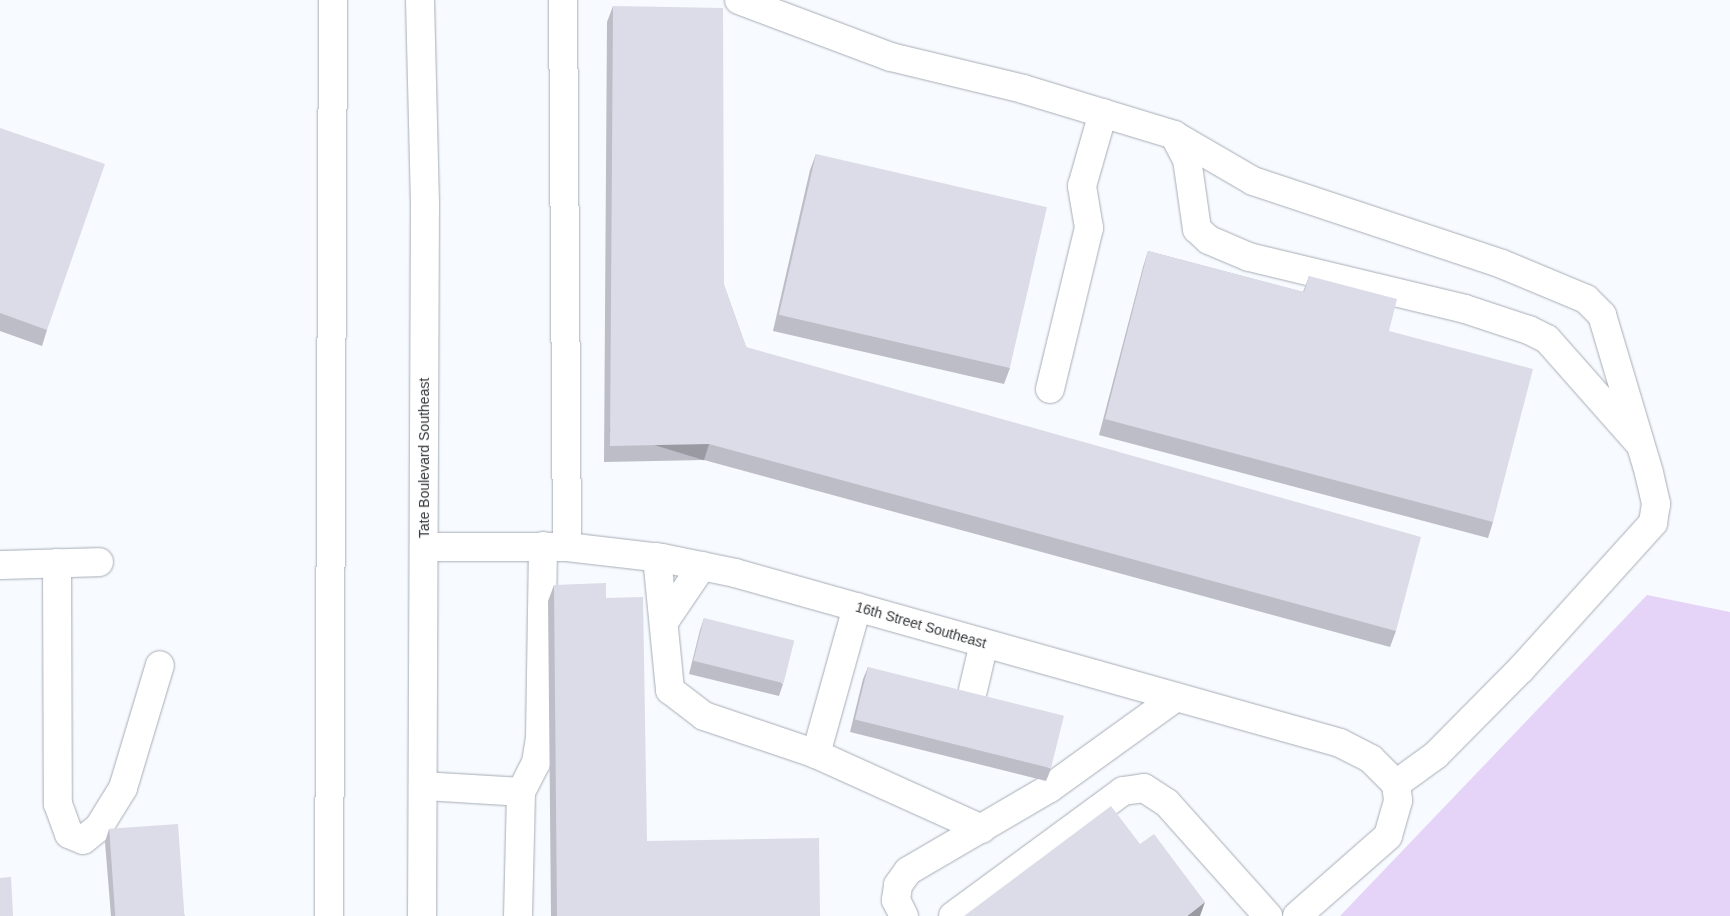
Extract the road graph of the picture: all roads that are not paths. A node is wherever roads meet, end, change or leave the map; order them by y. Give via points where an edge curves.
1 (333, 0) edge
2 (420, 0) edge
3 (563, 0) edge
4 (740, 0) edge
5 (1103, 113) junction
6 (1174, 135) junction
7 (1050, 389) dead end
8 (1640, 445) junction
9 (424, 546) junction
10 (555, 546) junction
11 (657, 557) junction
12 (99, 562) dead end
13 (57, 563) junction
14 (0, 565) edge
15 (702, 566) junction
16 (857, 607) junction
17 (666, 619) junction
18 (984, 643) junction
19 (160, 665) dead end
20 (973, 690) dead end
21 (1176, 697) junction
22 (816, 754) junction
23 (1396, 784) junction
24 (423, 786) junction
25 (521, 792) junction
26 (982, 829) junction
27 (329, 916) edge
28 (422, 916) edge
29 (518, 916) edge
30 (904, 916) edge
31 (953, 916) edge
32 (1268, 916) edge
33 (1297, 916) edge

1 - 27 main road
2 - 9 main road, Tate Boulevard Southeast
3 - 10 main road
4 - 5 main road via 891,57
5 - 6 main road
5 - 7 main road via 1082,186 1090,228
6 - 8 main road via 1253,181 1484,258 1586,299 1602,315
6 - 8 main road via 1187,159 1197,229 1209,240 1248,257 1465,309 1529,330 1547,339
8 - 23 main road via 1656,504 1653,523 1640,543 1436,755
9 - 10 main road, 16th Street Southeast
9 - 24 main road, Tate Boulevard Southeast
10 - 11 main road, 16th Street Southeast
10 - 25 main road via 540,738 536,763
11 - 15 main road, 16th Street Southeast
11 - 17 main road
12 - 13 main road
13 - 14 main road
13 - 19 main road via 58,804 68,834 83,840 88,836 123,788
15 - 16 main road, 16th Street Southeast
15 - 17 main road
16 - 18 main road, 16th Street Southeast
16 - 22 main road
17 - 22 main road via 666,672 670,690 684,705 704,716
18 - 20 main road
18 - 21 main road, 16th Street Southeast
21 - 23 main road, 16th Street Southeast via 1340,743 1371,759
21 - 26 main road via 1050,788
22 - 26 main road
23 - 33 main road via 1398,800 1388,836
24 - 25 main road
24 - 28 main road, Tate Boulevard Southeast
25 - 29 main road
26 - 30 main road via 908,871 898,885 896,900
31 - 32 main road via 1122,791 1144,788 1167,803

